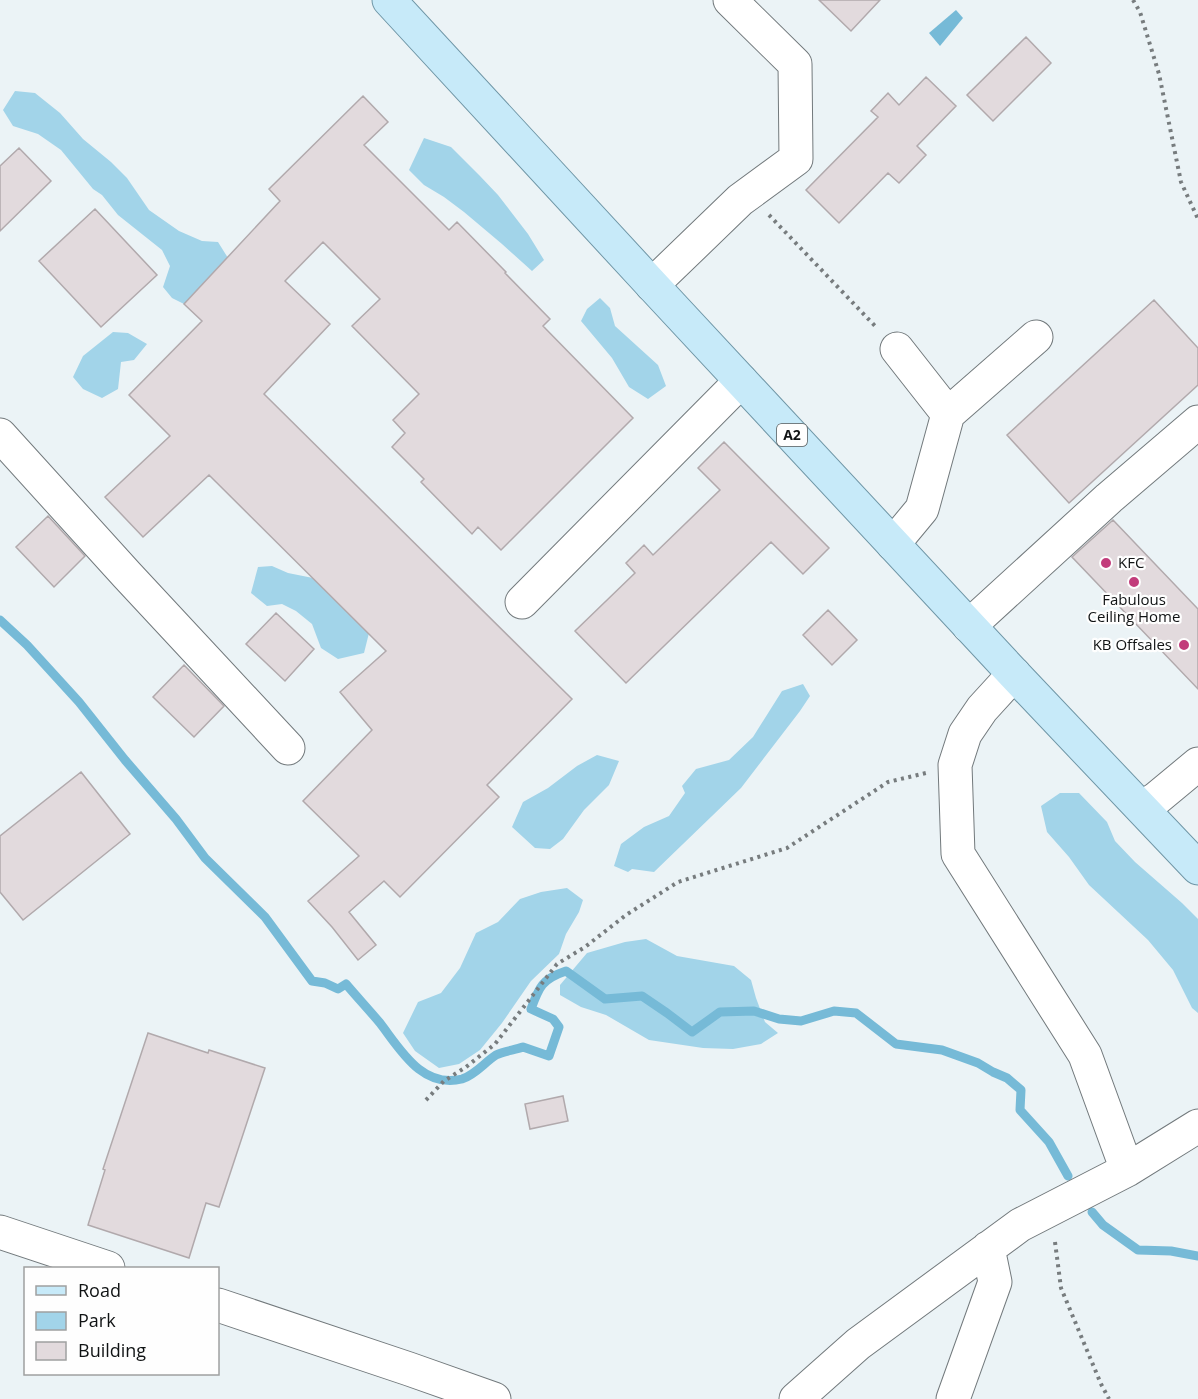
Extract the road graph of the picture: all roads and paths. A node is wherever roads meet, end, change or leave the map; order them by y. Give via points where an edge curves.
1 (730, 0) edge
2 (1133, 0) edge
3 (397, 3) edge
4 (749, 194) junction
5 (1198, 219) edge
6 (652, 285) junction
7 (1036, 337) dead end
8 (897, 349) joint
9 (741, 381) junction
10 (948, 414) junction
11 (1198, 422) edge
12 (0, 435) edge
13 (893, 544) junction
14 (522, 602) dead end
15 (969, 626) junction
16 (1014, 674) junction
17 (288, 748) dead end
18 (1198, 764) edge
19 (956, 765) junction
20 (1142, 808) junction
21 (1198, 868) edge
22 (426, 1100) dead end
23 (1198, 1126) edge
24 (1127, 1170) junction
25 (1037, 1216) junction
26 (0, 1232) edge
27 (988, 1248) junction
28 (102, 1267) edge
29 (219, 1305) edge
30 (800, 1398) edge
31 (494, 1399) edge
32 (953, 1399) edge
33 (1109, 1399) edge

1 - 4 street via 795,64 796,159
2 - 5 path via 1159,74 1181,182
3 - 6 main road, A2
4 - 6 street
4 - 8 path
6 - 9 main road, A2
7 - 10 street
8 - 10 street
9 - 13 main road, A2
9 - 14 street
10 - 13 street via 922,509
11 - 15 street
12 - 17 street
13 - 15 main road, A2
15 - 16 main road, A2
16 - 19 street via 965,734
16 - 20 main road, A2
18 - 20 street
19 - 22 path via 888,782 787,848 678,882 557,964 495,1044 444,1080
19 - 24 street via 957,854 1085,1056
20 - 21 main road, A2
23 - 24 street
24 - 25 street
25 - 27 street
25 - 33 path via 1055,1241 1061,1288
26 - 28 street
27 - 30 street via 858,1344
27 - 32 street via 995,1282
29 - 31 street

